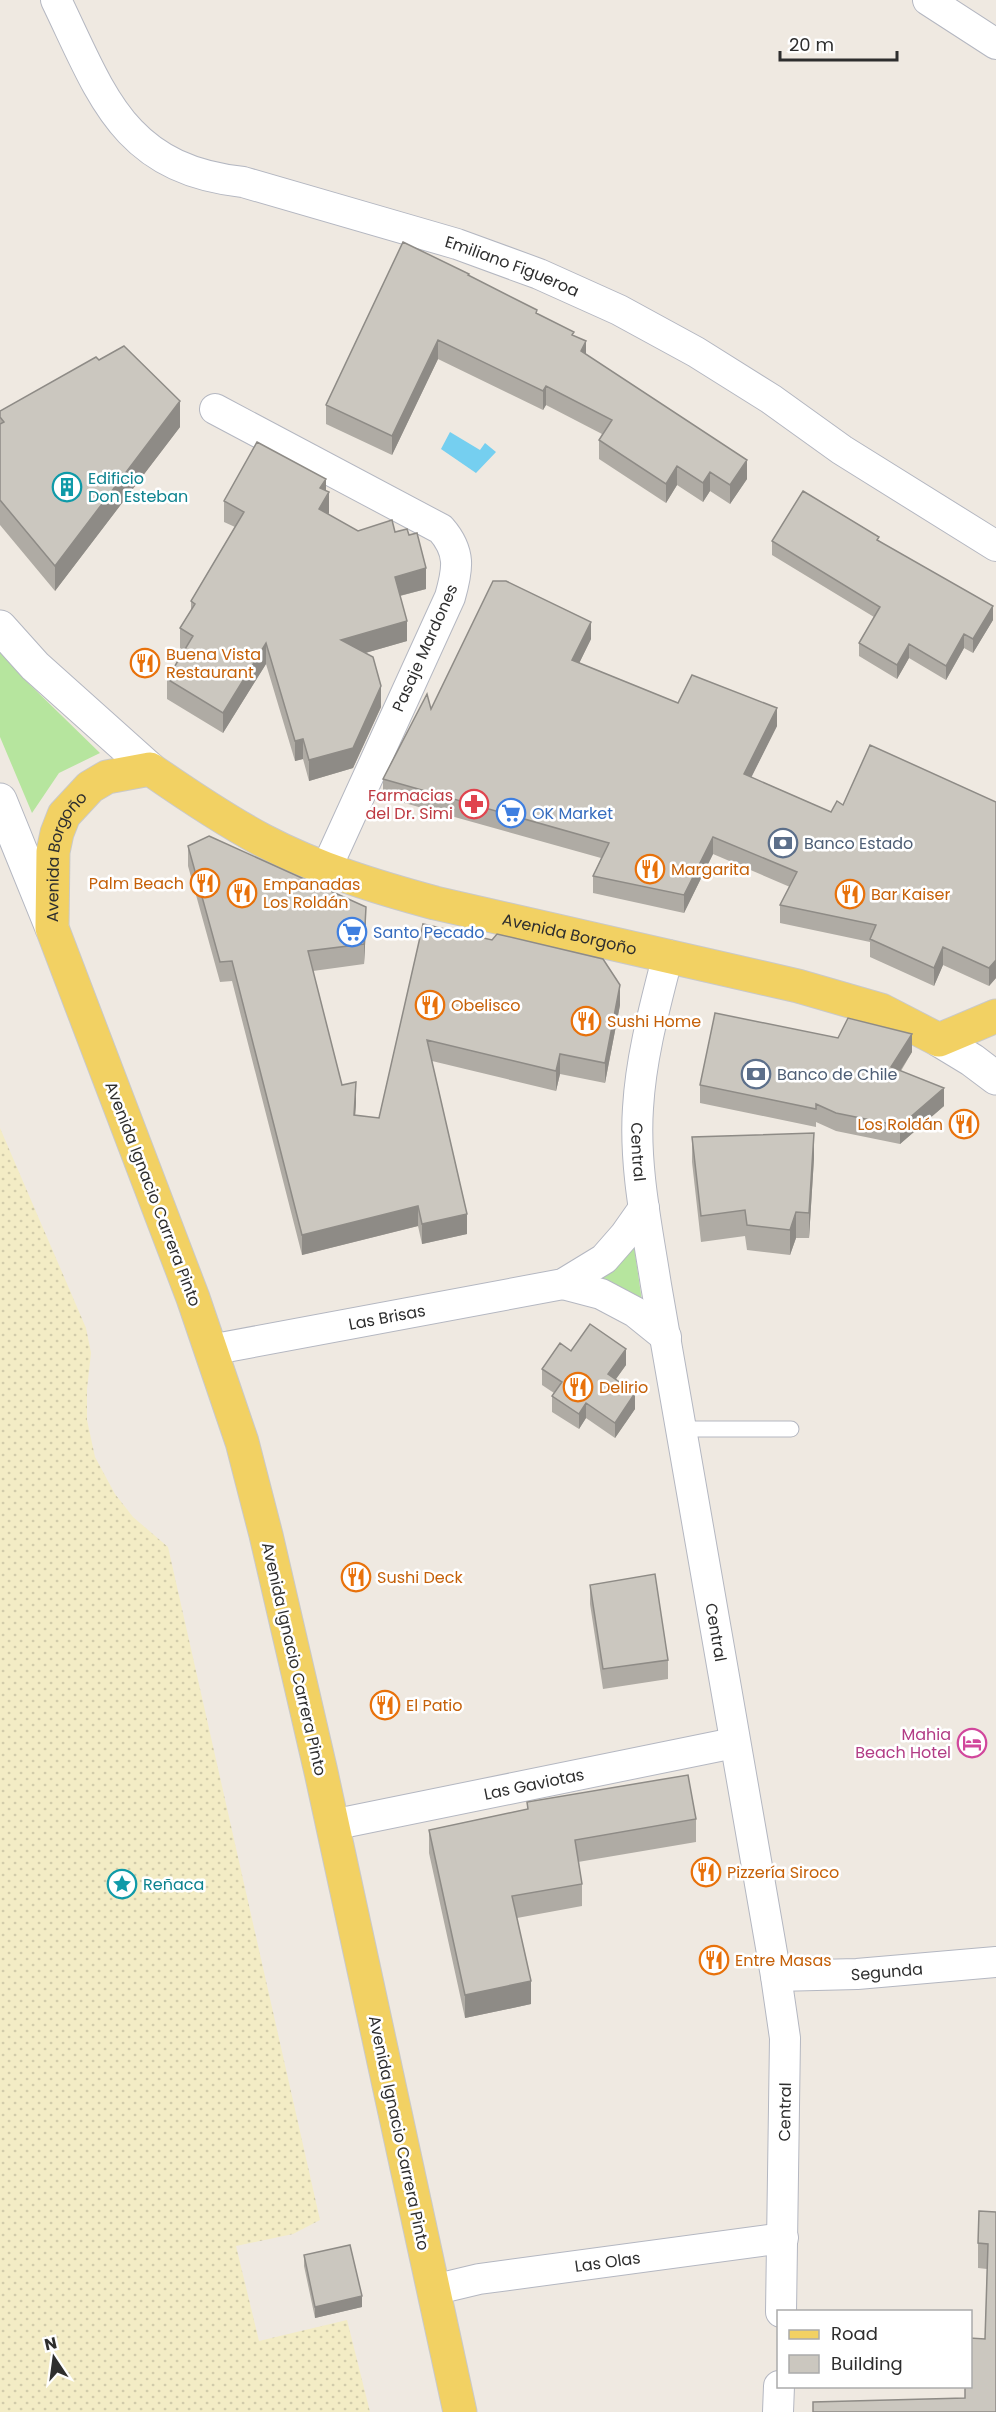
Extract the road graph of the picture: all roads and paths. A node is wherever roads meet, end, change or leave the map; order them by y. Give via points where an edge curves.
1 (56, 0) edge
2 (928, 0) edge
3 (996, 44) edge
4 (215, 409) dead end
5 (996, 546) edge
6 (0, 627) edge
7 (150, 769) junction
8 (0, 800) edge
9 (326, 869) junction
10 (52, 928) junction
11 (668, 955) junction
12 (996, 1016) edge
13 (939, 1040) junction
14 (996, 1078) edge
15 (644, 1208) junction
16 (563, 1284) junction
17 (666, 1337) junction
18 (210, 1350) junction
19 (682, 1429) junction
20 (791, 1429) dead end
21 (734, 1743) junction
22 (332, 1825) junction
23 (996, 1962) edge
24 (776, 1976) junction
25 (783, 2238) junction
26 (433, 2290) junction
27 (781, 2310) edge
28 (779, 2388) edge
29 (460, 2412) edge
30 (778, 2412) edge

1 - 5 street, Emiliano Figueroa via 108,105 126,129 174,165 457,244 539,274 619,310 734,375 842,450
2 - 3 street
4 - 9 street, Pasaje Mardones via 441,530 456,555 450,597
6 - 7 main road, Avenida Borgoño via 35,666
7 - 9 main road, Avenida Borgoño via 254,835
7 - 10 main road, Avenida Borgoño via 107,777 90,787 64,815 53,852
8 - 10 main road, Avenida Borgoño
9 - 11 main road, Avenida Borgoño via 435,903
10 - 18 main road, Avenida Ignacio Carrera Pinto
11 - 13 main road, Avenida Borgoño via 881,1010
11 - 15 street, Central via 645,1050 638,1108
12 - 13 main road
13 - 14 main road, Avenida Borgoño
15 - 16 street, Las Brisas via 604,1259
15 - 17 street, Central
16 - 17 street, Las Brisas via 601,1294 635,1312
16 - 18 street, Las Brisas
17 - 19 street, Central
18 - 22 main road, Avenida Ignacio Carrera Pinto via 242,1442 266,1535
19 - 20 lane
19 - 21 street, Central
21 - 22 street, Las Gaviotas
21 - 24 street, Central
22 - 26 main road, Avenida Ignacio Carrera Pinto
23 - 24 street, Segunda via 857,1974
24 - 25 street, Central via 785,2038
25 - 26 street, Las Olas via 478,2279
25 - 27 street, Central
26 - 29 main road, Avenida Ignacio Carrera Pinto
28 - 30 street

